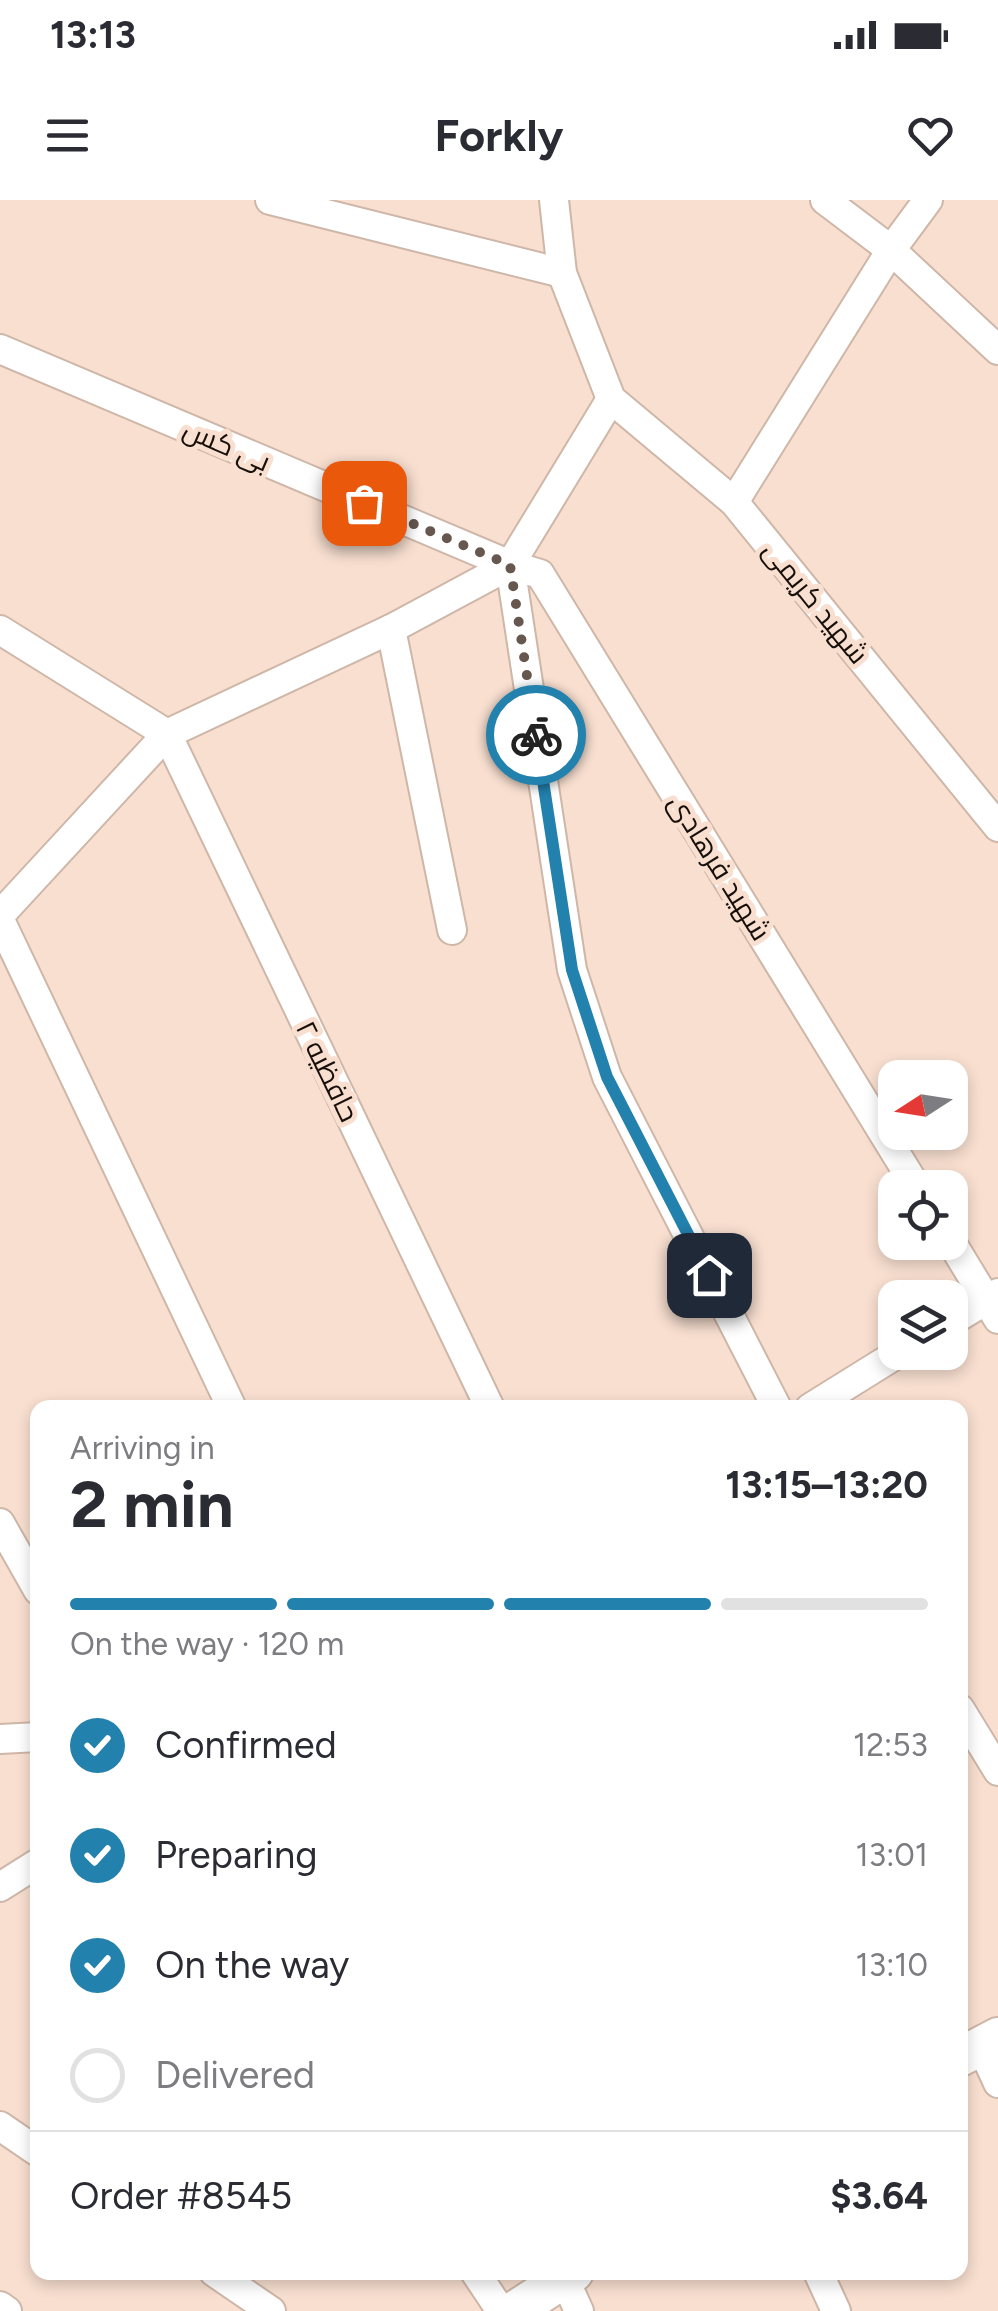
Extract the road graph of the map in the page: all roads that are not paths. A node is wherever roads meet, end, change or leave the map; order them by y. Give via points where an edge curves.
1 (270, 200) edge
2 (554, 200) edge
3 (825, 200) edge
4 (928, 200) edge
5 (891, 250) junction
6 (562, 273) junction
7 (0, 348) edge
8 (998, 350) edge
9 (612, 398) junction
10 (734, 502) junction
11 (532, 529) junction
12 (510, 565) junction
13 (540, 574) junction
14 (392, 629) junction
15 (0, 630) edge
16 (167, 734) junction
17 (998, 827) edge
18 (0, 918) edge
19 (452, 930) dead end
20 (907, 1170) edge
21 (964, 1260) edge
22 (994, 1304) edge
23 (968, 1315) edge
24 (878, 1366) edge
25 (228, 1400) edge
26 (486, 1400) edge
27 (773, 1400) edge
28 (823, 1400) edge
29 (0, 1523) edge
30 (30, 1576) edge
31 (968, 1722) edge
32 (30, 1737) edge
33 (0, 1739) edge
34 (998, 1772) edge
35 (30, 1868) edge
36 (0, 1888) edge
37 (980, 2046) edge
38 (998, 2082) edge
39 (0, 2126) edge
40 (30, 2147) edge
41 (226, 2280) edge
42 (481, 2280) edge
43 (822, 2280) edge
44 (572, 2287) edge
45 (0, 2306) edge
46 (7, 2311) edge
47 (271, 2311) edge
48 (502, 2311) edge
49 (514, 2311) edge
50 (836, 2311) edge

1 - 6 street
2 - 6 street
3 - 5 street
4 - 5 street
5 - 8 street
5 - 10 street
6 - 9 street
7 - 12 street, بی کس
9 - 10 street, شهید کریمی
9 - 11 street
10 - 17 street, شهید کریمی
11 - 12 street
11 - 13 street
12 - 13 street
12 - 14 street
12 - 27 street via 572,970 607,1077
13 - 20 street, شهید فرهادی
14 - 16 street
14 - 19 street
15 - 16 street
16 - 18 street
16 - 26 street, حافظیه ۲
18 - 25 street
21 - 22 street
22 - 23 street
24 - 28 street
29 - 30 street
31 - 34 street
32 - 33 street
35 - 36 street
37 - 38 street
39 - 40 street
41 - 47 street
42 - 48 street
43 - 50 street
44 - 49 main road
45 - 46 street

